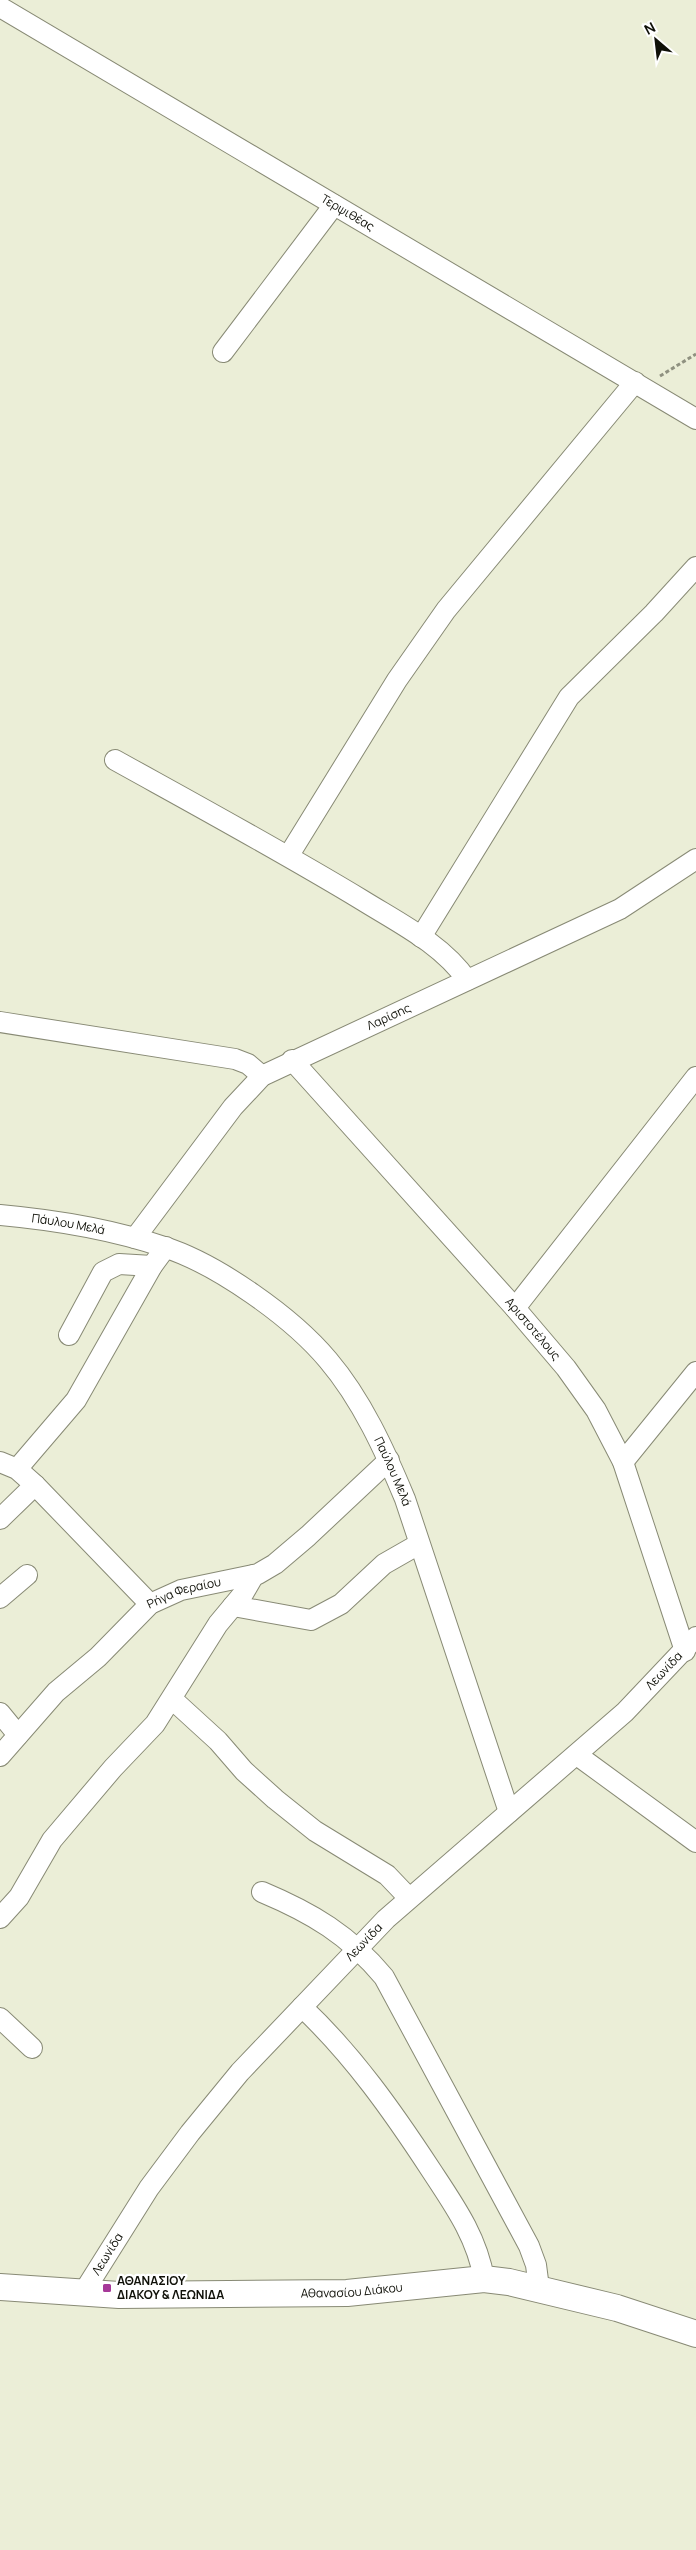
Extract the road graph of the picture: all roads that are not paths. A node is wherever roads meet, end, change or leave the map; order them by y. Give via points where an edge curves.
1 (0, 7) edge
2 (334, 205) junction
3 (223, 352) dead end
4 (639, 385) junction
5 (696, 419) edge
6 (696, 567) edge
7 (114, 760) dead end
8 (288, 855) junction
9 (696, 859) edge
10 (421, 937) junction
11 (467, 980) junction
12 (0, 1022) edge
13 (292, 1060) junction
14 (262, 1076) junction
15 (696, 1077) edge
16 (0, 1215) edge
17 (135, 1238) junction
18 (166, 1247) junction
19 (152, 1266) junction
20 (515, 1308) junction
21 (69, 1335) dead end
22 (696, 1372) edge
23 (389, 1460) junction
24 (623, 1462) junction
25 (9, 1466) edge
26 (35, 1485) junction
27 (0, 1520) edge
28 (418, 1544) junction
29 (27, 1574) dead end
30 (254, 1575) junction
31 (0, 1598) edge
32 (150, 1604) junction
33 (233, 1606) junction
34 (690, 1644) edge
35 (172, 1699) junction
36 (0, 1713) edge
37 (18, 1735) junction
38 (576, 1755) junction
39 (0, 1756) edge
40 (509, 1812) junction
41 (696, 1842) edge
42 (262, 1892) dead end
43 (409, 1898) junction
44 (0, 1918) edge
45 (357, 1948) junction
46 (302, 2007) junction
47 (0, 2018) edge
48 (32, 2048) dead end
49 (484, 2279) junction
50 (0, 2287) edge
51 (539, 2288) junction
52 (83, 2293) junction
53 (696, 2334) edge

1 - 2 street, Τερψιθέας
2 - 3 street
2 - 4 street, Τερψιθέας
4 - 5 street, Τερψιθέας
4 - 8 street via 446,610 397,680
6 - 10 street via 570,698
7 - 8 street
8 - 10 street
9 - 11 street, Λαρίσης via 620,909
10 - 11 street via 451,960
11 - 13 street, Λαρίσης
12 - 14 street via 235,1059 248,1064
13 - 14 street, Λαρίσης
13 - 20 street, Αριστοτέλους
14 - 17 street, Λαρίσης via 233,1108
15 - 20 street
16 - 17 street, Πάυλου Μελά via 48,1220
17 - 18 street, Παύλου Μελά
18 - 19 street
18 - 23 street, Παύλου Μελά via 221,1274 295,1327 329,1360 365,1413
19 - 21 street via 119,1264 103,1272
19 - 25 street via 76,1400
20 - 24 street, Αριστοτέλους via 583,1390
22 - 24 street
23 - 28 street, Παύλου Μελά
23 - 30 street, Ρήγα Φεραίου via 308,1536 275,1564
24 - 34 street, Αριστοτέλους
25 - 26 street
26 - 27 street
26 - 32 street
28 - 33 street via 384,1564 341,1604 311,1620
28 - 40 street, Παύλου Μελά
29 - 31 street
30 - 32 street, Ρήγα Φεραίου via 181,1590
30 - 33 street
32 - 37 street, Ρήγα Φεραίου via 98,1657 56,1692
33 - 35 street via 218,1624
34 - 38 street, Λεωνίδα via 625,1712
35 - 43 street via 275,1800 322,1836 387,1875
35 - 44 street via 155,1724 52,1840 19,1897
36 - 37 street
37 - 39 street, Ρήγα Φεραίου
38 - 40 street, Λεωνίδα
38 - 41 street
40 - 43 street, Λεωνίδα
42 - 45 street via 316,1916
43 - 45 street, Λεωνίδα
45 - 46 street, Λεωνίδα
45 - 51 street via 384,1977 397,1997 529,2246
46 - 49 street via 364,2073 426,2162 474,2241
46 - 52 street, Λεωνίδα via 240,2072 190,2133 149,2188
47 - 48 street
49 - 51 street, Αθανασίου Διάκου
49 - 52 street, Αθανασίου Διάκου via 347,2293
50 - 52 street, Αθανασίου Διάκου
51 - 53 street, Αθανασίου Διάκου via 617,2308

